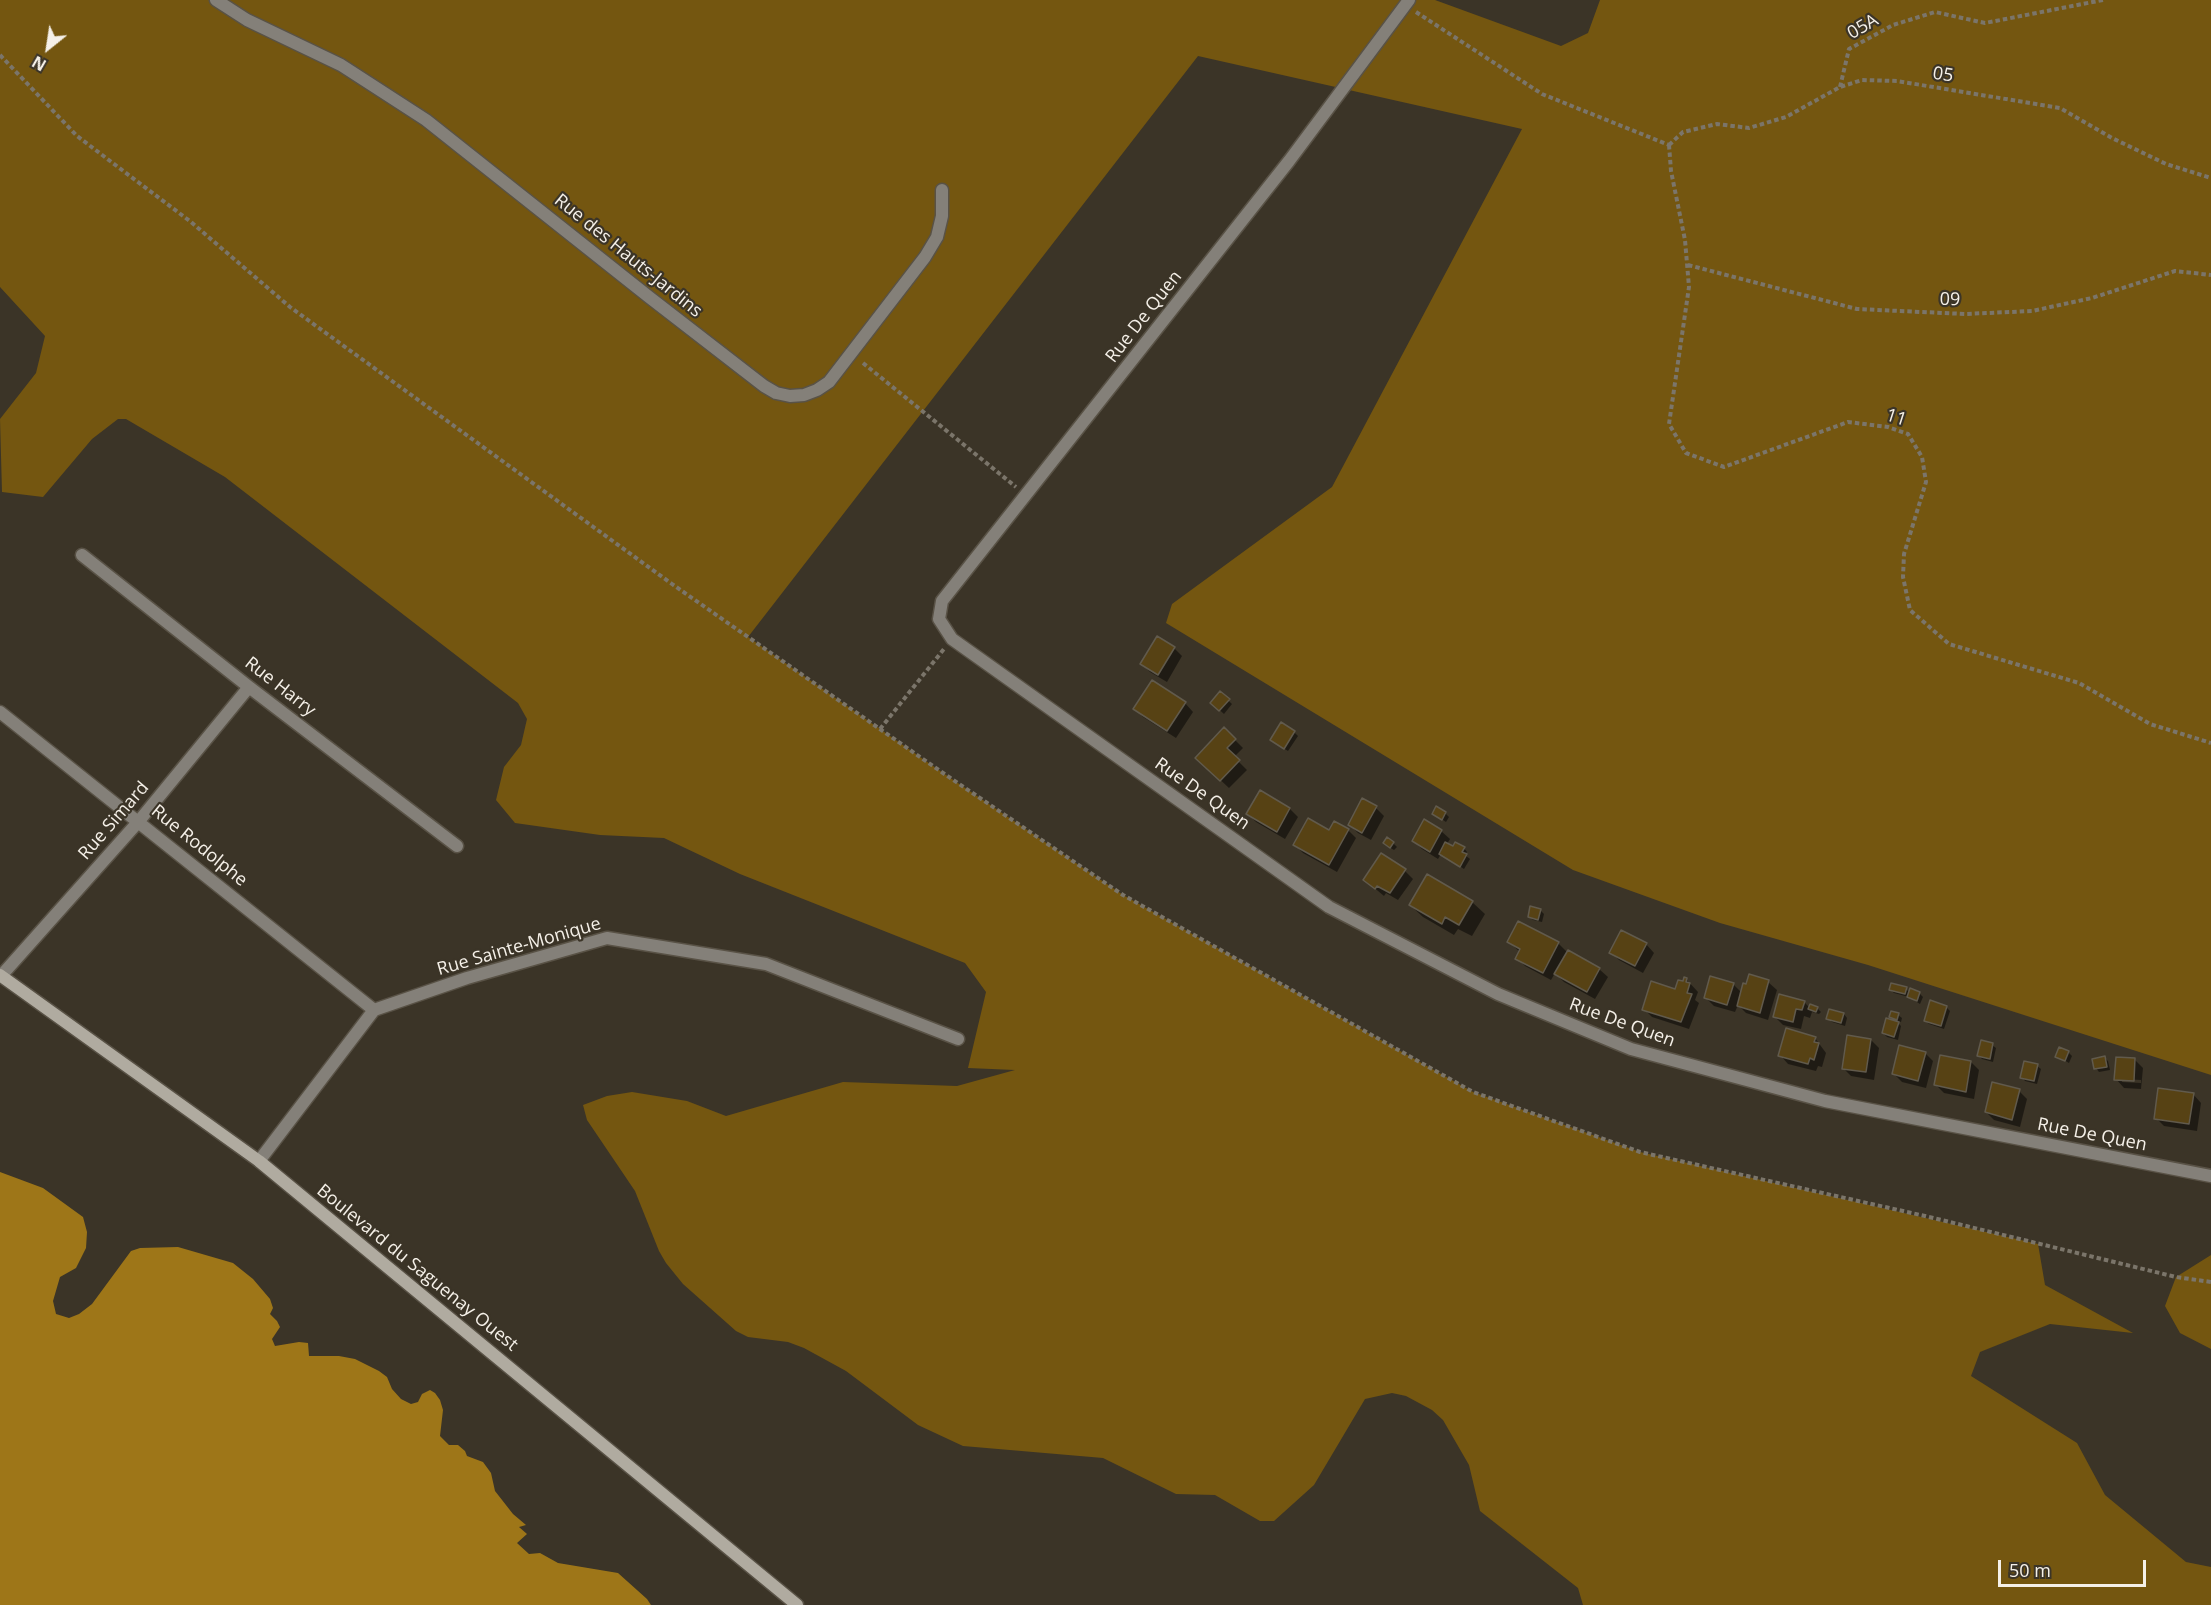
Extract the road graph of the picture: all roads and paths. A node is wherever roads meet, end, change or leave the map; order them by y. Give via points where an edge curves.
1 (216, 0) edge
2 (2103, 0) edge
3 (1407, 2) edge
4 (0, 55) edge
5 (1840, 87) junction
6 (1669, 144) junction
7 (2211, 178) edge
8 (942, 190) dead end
9 (1688, 265) junction
10 (2211, 275) edge
11 (851, 353) junction
12 (1026, 495) junction
13 (82, 555) dead end
14 (952, 639) junction
15 (249, 687) junction
16 (0, 712) edge
17 (880, 729) junction
18 (2211, 743) edge
19 (139, 821) junction
20 (458, 846) dead end
21 (0, 975) edge
22 (374, 1010) junction
23 (958, 1039) dead end
24 (259, 1161) junction
25 (2211, 1176) edge
26 (2211, 1282) edge
27 (797, 1605) edge

1 - 11 street, Rue des Hauts-Jardins via 247,20 341,65 426,120 776,393 790,396 818,390
2 - 5 path, 05A via 1985,23 1935,12 1893,25 1849,49
3 - 6 path via 1542,94
3 - 12 street, Rue De Quen via 1289,161
4 - 17 path via 77,136 191,222 290,307 672,584
5 - 6 path, 05 via 1786,117 1749,128 1717,124 1683,132
5 - 7 path, 05 via 1862,80 1897,81 2061,108 2166,164
6 - 9 path, 11
8 - 11 street, Rue des Hauts-Jardins via 937,237
9 - 10 path, 09 via 1857,309 1965,314 2032,311 2092,298 2175,271
9 - 18 path, 11 via 1689,287 1669,424 1686,453 1724,467 1848,422 1888,427 1908,435 1922,457 1926,482 1904,554 1903,577 1910,610 1949,644 2079,683 2150,724
11 - 12 path
12 - 14 street, Rue De Quen via 942,601 939,619
13 - 15 street, Rue Harry
14 - 17 path
14 - 25 street, Rue De Quen via 1329,907 1498,994 1631,1049 1825,1101
15 - 19 street, Rue Simard
15 - 20 street, Rue Harry
16 - 19 street, Rue Rodolphe
17 - 26 path via 1123,895 1473,1092 1640,1152 2176,1278
19 - 21 street, Rue Simard
19 - 22 street, Rue Rodolphe
21 - 24 main road, Boulevard du Saguenay Ouest
22 - 23 street, Rue Sainte-Monique via 467,978 607,938 766,964
22 - 24 street
24 - 27 main road, Boulevard du Saguenay Ouest

